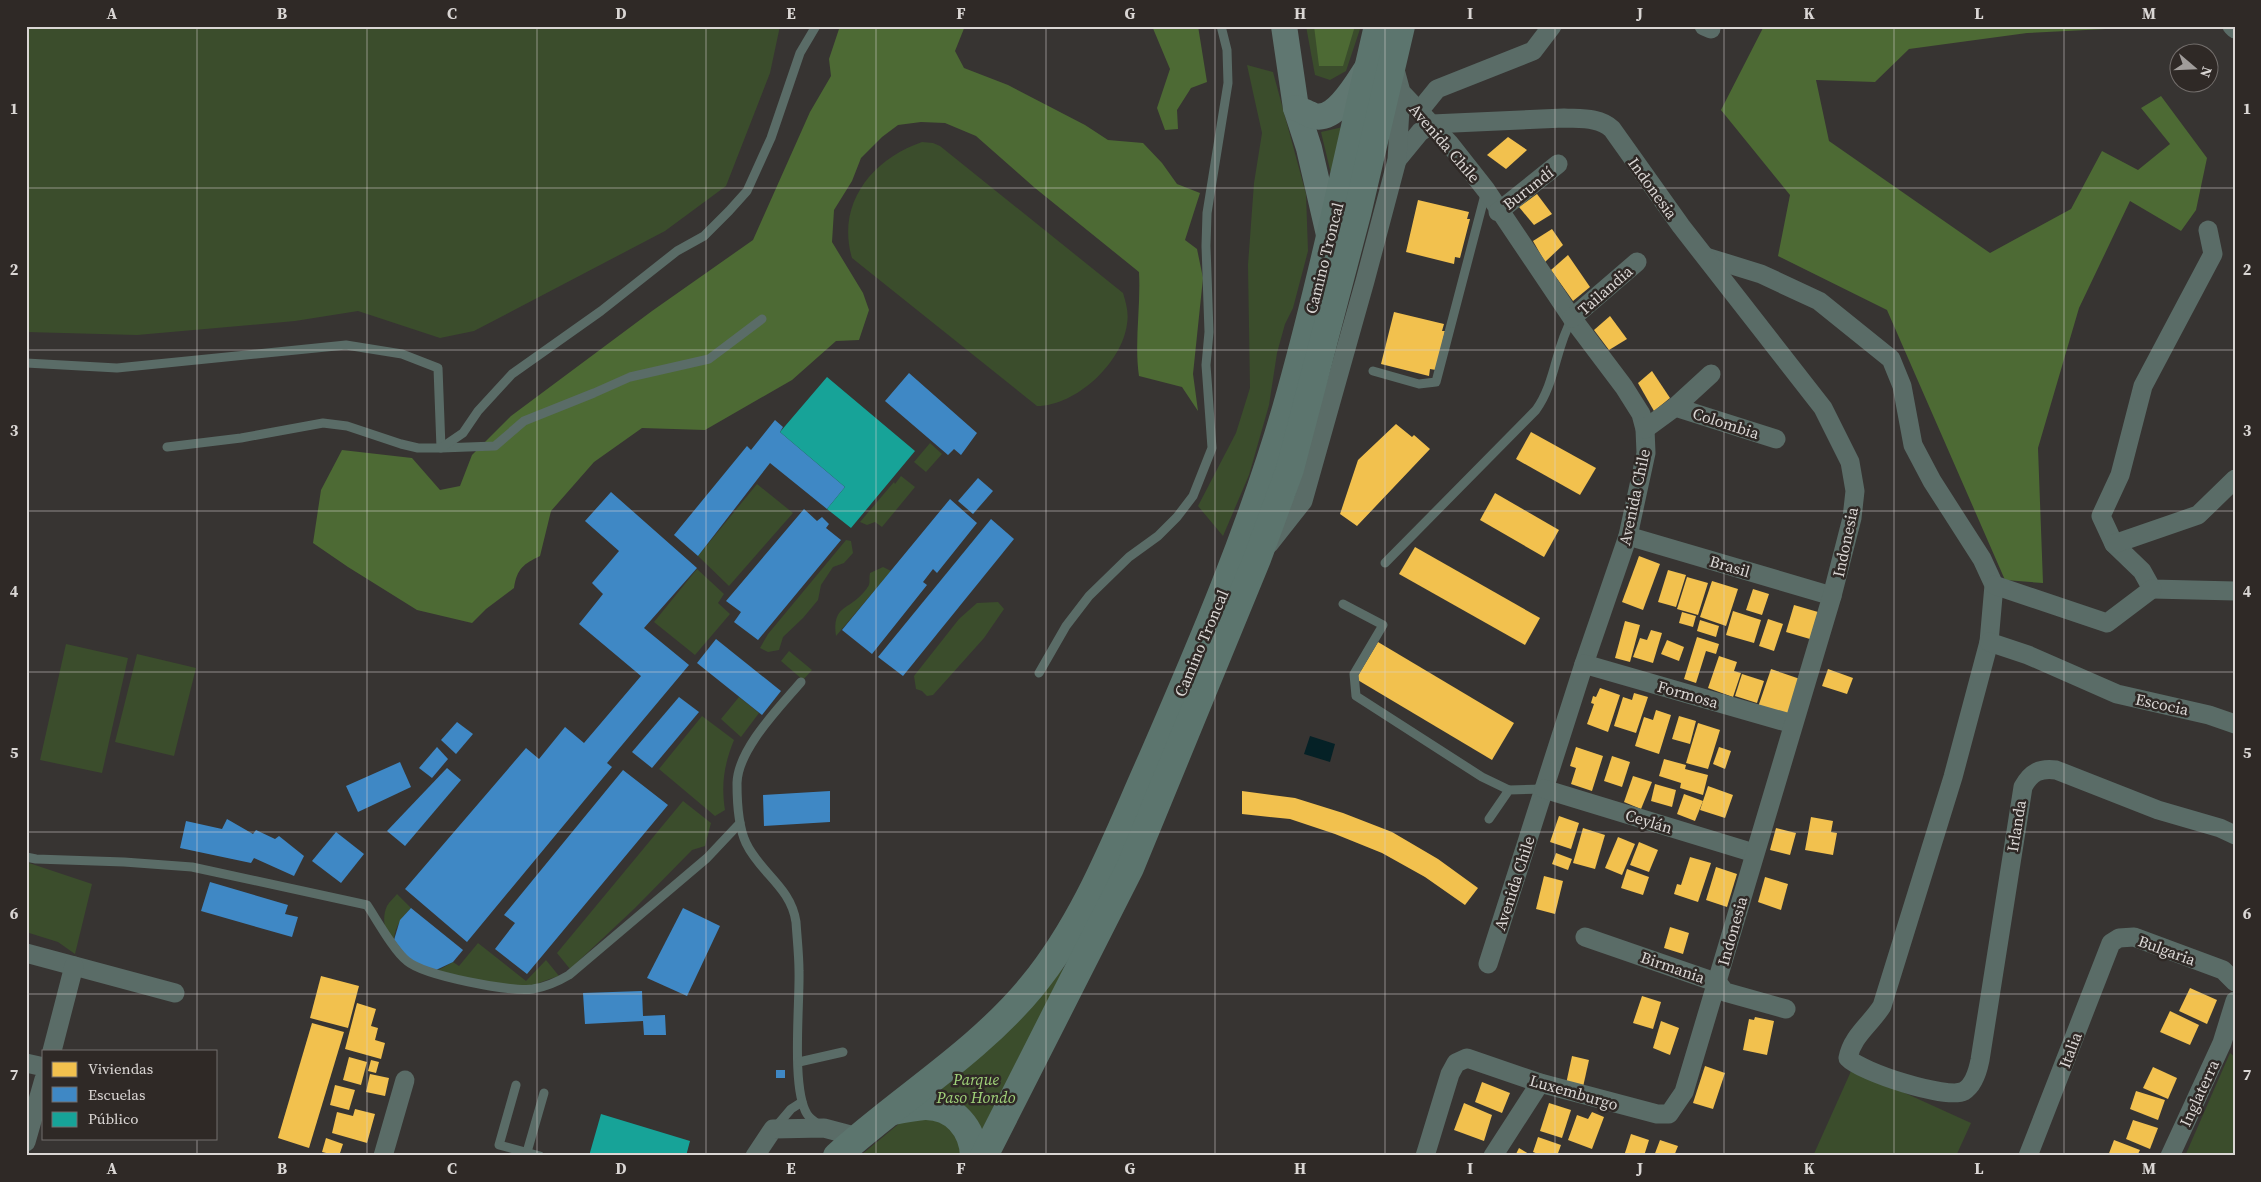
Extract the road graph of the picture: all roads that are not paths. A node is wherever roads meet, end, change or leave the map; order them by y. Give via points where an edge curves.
1 (816, 26) edge
2 (1222, 26) edge
3 (1284, 26) edge
4 (1378, 26) edge
5 (1401, 26) edge
6 (1552, 26) edge
7 (2232, 26) edge
8 (2235, 29) edge
9 (1381, 63) junction
10 (1401, 92) junction
11 (1296, 108) junction
12 (1426, 117) junction
13 (1397, 160) junction
14 (1558, 164) dead end
15 (1486, 190) junction
16 (1498, 212) junction
17 (2208, 230) dead end
18 (1330, 240) junction
19 (1706, 257) junction
20 (1637, 262) dead end
21 (1572, 318) junction
22 (762, 319) dead end
23 (26, 363) edge
24 (1373, 371) dead end
25 (1711, 374) dead end
26 (1675, 407) junction
27 (1645, 429) junction
28 (1776, 439) dead end
29 (167, 447) dead end
30 (441, 448) junction
31 (2235, 478) edge
32 (1628, 536) junction
33 (2114, 544) junction
34 (1257, 559) junction
35 (1385, 563) dead end
36 (1994, 585) junction
37 (2152, 589) junction
38 (2235, 591) edge
39 (1832, 596) junction
40 (1343, 604) dead end
41 (1989, 642) junction
42 (1584, 664) junction
43 (1039, 674) dead end
44 (801, 682) dead end
45 (1793, 724) junction
46 (2235, 724) edge
47 (1544, 789) junction
48 (1509, 790) junction
49 (1489, 819) dead end
50 (740, 823) junction
51 (2235, 836) edge
52 (1754, 853) junction
53 (26, 857) edge
54 (1585, 937) dead end
55 (2111, 944) joint
56 (26, 953) edge
57 (1488, 964) dead end
58 (74, 966) junction
59 (2229, 976) edge
60 (1718, 983) junction
61 (176, 993) dead end
62 (2235, 1001) edge
63 (1786, 1009) dead end
64 (2228, 1048) edge
65 (52, 1050) edge
66 (843, 1052) dead end
67 (798, 1062) junction
68 (26, 1063) edge
69 (42, 1067) edge
70 (405, 1080) dead end
71 (1540, 1082) junction
72 (516, 1085) dead end
73 (42, 1086) edge
74 (544, 1093) dead end
75 (802, 1102) junction
76 (1678, 1102) joint
77 (892, 1111) junction
78 (824, 1128) junction
79 (773, 1129) junction
80 (858, 1137) junction
81 (26, 1142) edge
82 (527, 1152) junction
83 (383, 1156) edge
84 (540, 1156) edge
85 (755, 1156) edge
86 (837, 1156) edge
87 (974, 1156) edge
88 (984, 1156) edge
89 (1425, 1156) edge
90 (1493, 1156) edge
91 (2028, 1156) edge
92 (2170, 1156) edge

1 - 30 lane via 800,53 747,191 704,236 677,252 512,374 478,411 463,434
2 - 43 lane via 1227,50 1228,84 1207,212 1206,246 1209,332 1206,365 1212,448 1193,496 1177,518 1129,557 1089,596 1066,626
3 - 11 main road
4 - 9 main road, Camino Troncal
5 - 9 main road, Camino Troncal
6 - 12 street, Camino Troncal via 1533,51 1437,89
7 - 8 street
9 - 10 street, Avenida Chile
9 - 11 main road via 1330,114 1316,116
9 - 18 main road, Camino Troncal
9 - 34 main road, Camino Troncal via 1357,214 1292,460
10 - 12 street, Avenida Chile
10 - 13 street, Camino Troncal
11 - 18 main road via 1309,148
12 - 13 street, Camino Troncal via 1420,132
12 - 15 street, Avenida Chile
12 - 19 street, Indonesia via 1564,118 1605,123 1612,128
13 - 34 street, Camino Troncal via 1303,501
14 - 16 street, Burundí
15 - 16 street, Avenida Chile
15 - 24 lane via 1436,382 1419,384
16 - 21 street, Avenida Chile
17 - 33 street via 2213,254 2143,386 2120,474 2101,516
18 - 77 main road, Camino Troncal via 1286,410 1252,512 1210,626 1092,894 1054,957 1009,1012 960,1057
19 - 36 street via 1761,274 1819,301 1891,359 1902,386 1913,445 1982,559
19 - 39 street, Indonesia via 1824,408 1850,462 1855,491 1852,518
20 - 21 street, Tailandia
21 - 27 street, Avenida Chile via 1624,387 1641,414
21 - 35 lane via 1560,346 1550,388 1536,410
22 - 30 lane via 709,359 630,377 524,421 495,446
23 - 30 lane via 117,368 346,344 402,354 438,368
25 - 26 street
26 - 27 street
26 - 28 street, Colombia
27 - 32 street, Avenida Chile via 1646,452
29 - 30 lane via 323,423 347,426 418,448
31 - 33 street via 2198,515
32 - 39 street, Brasil
32 - 42 street, Avenida Chile
33 - 37 street via 2142,571
34 - 88 main road, Camino Troncal via 1130,868
36 - 37 street via 2107,623
36 - 41 street
37 - 38 street
39 - 45 street, Indonesia
40 - 48 lane via 1383,625 1354,674 1356,696 1482,777
41 - 46 street, Escocia via 2028,655 2117,694 2209,714
41 - 51 street, Irlanda via 1954,777 1882,1006 1854,1040 1848,1058 1866,1070 1948,1094 1964,1091 1970,1086 1978,1070 2022,786 2034,772 2044,768 2056,770
42 - 45 street, Formosa
42 - 47 street, Avenida Chile
44 - 50 lane via 747,750 737,783
45 - 52 street, Indonesia
47 - 48 lane
47 - 52 street, Ceylán
47 - 57 street, Avenida Chile
48 - 49 lane
50 - 53 lane via 707,858 569,975 534,989 501,987 439,975 407,962 367,905 192,867
50 - 67 lane via 746,843 759,863 785,891 796,921
52 - 60 street, Indonesia
54 - 60 street, Birmania
55 - 59 street, Bulgaria via 2119,938 2134,937
55 - 91 street, Italia
56 - 58 street
58 - 61 street
58 - 65 street
60 - 63 street, Birmania via 1725,992
60 - 76 street, Indonesia via 1684,1092
62 - 64 street, Inglaterra
64 - 92 street, Inglaterra
66 - 67 lane
67 - 75 lane
68 - 69 street
70 - 83 street
71 - 76 street, Luxemburgo via 1657,1114 1669,1114
71 - 89 street, Luxemburgo via 1467,1058 1456,1063
71 - 90 street
72 - 82 lane via 499,1145
73 - 81 street
74 - 82 lane
75 - 78 lane via 808,1115
75 - 79 lane via 790,1108
77 - 80 main road, Camino Troncal
77 - 87 main road via 925,1106 950,1112 970,1132
78 - 79 street
78 - 80 street
79 - 85 street
80 - 86 main road, Camino Troncal
82 - 84 lane

